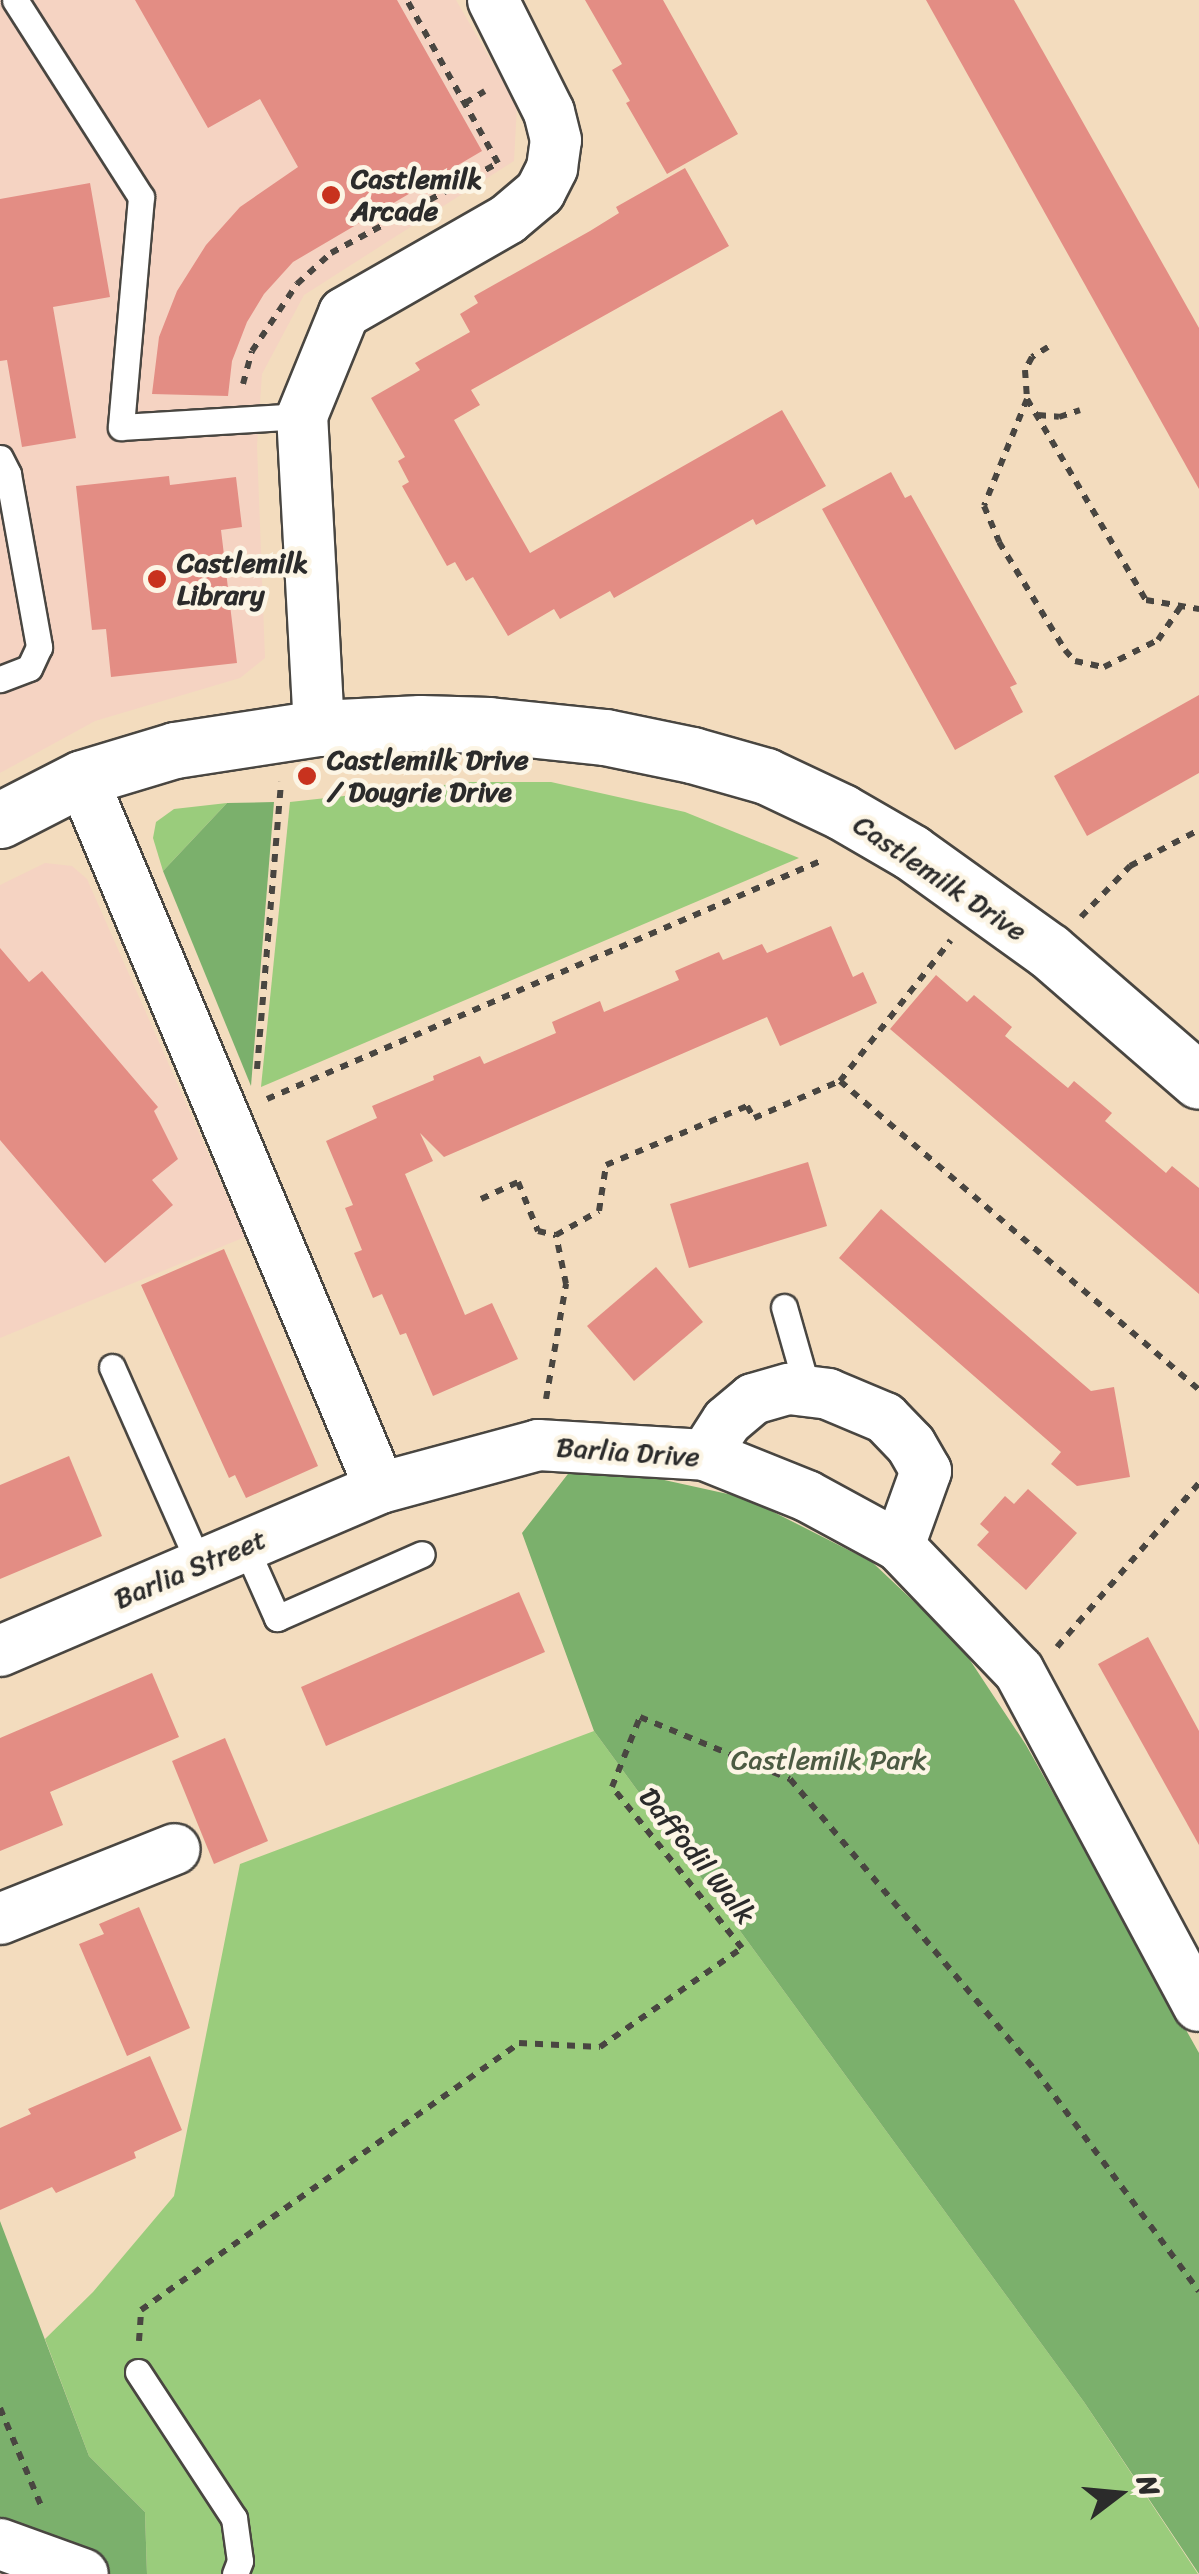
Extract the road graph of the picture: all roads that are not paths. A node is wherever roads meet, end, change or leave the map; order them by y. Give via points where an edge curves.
1 (14, 0) edge
2 (493, 0) edge
3 (302, 416) junction
4 (0, 458) edge
5 (0, 679) edge
6 (302, 730) junction
7 (82, 778) junction
8 (0, 820) edge
9 (1199, 1081) edge
10 (784, 1307) dead end
11 (112, 1367) dead end
12 (808, 1391) junction
13 (706, 1455) junction
14 (380, 1488) junction
15 (245, 1546) junction
16 (899, 1546) junction
17 (422, 1554) dead end
18 (200, 1566) junction
19 (0, 1651) edge
20 (175, 1849) dead end
21 (0, 1919) edge
22 (1199, 2006) edge
23 (138, 2372) road end
24 (0, 2544) edge
25 (75, 2571) edge
26 (235, 2574) edge

1 - 3 lane via 141,197 121,426
2 - 3 street via 549,112 556,140 552,168 540,192 508,218 344,313
3 - 6 street
4 - 5 lane via 38,647 29,668
6 - 7 street, Castlemilk Drive via 175,750
6 - 9 street, Castlemilk Drive via 420,722 605,737 766,776 881,835 982,904 1049,952
7 - 8 street, Castlemilk Drive
7 - 14 street via 239,1111
10 - 12 lane
11 - 18 lane
12 - 13 street via 753,1399 727,1421
12 - 16 street via 885,1418 911,1445 926,1471
13 - 14 street, Barlia Drive via 538,1445
13 - 16 street, Barlia Drive via 807,1496
14 - 15 street, Barlia Street
15 - 17 lane via 277,1618
15 - 18 street, Barlia Street
16 - 22 street, Barlia Drive via 1018,1672
18 - 19 street, Barlia Street
20 - 21 street
23 - 26 lane via 234,2518 240,2561
24 - 25 street

